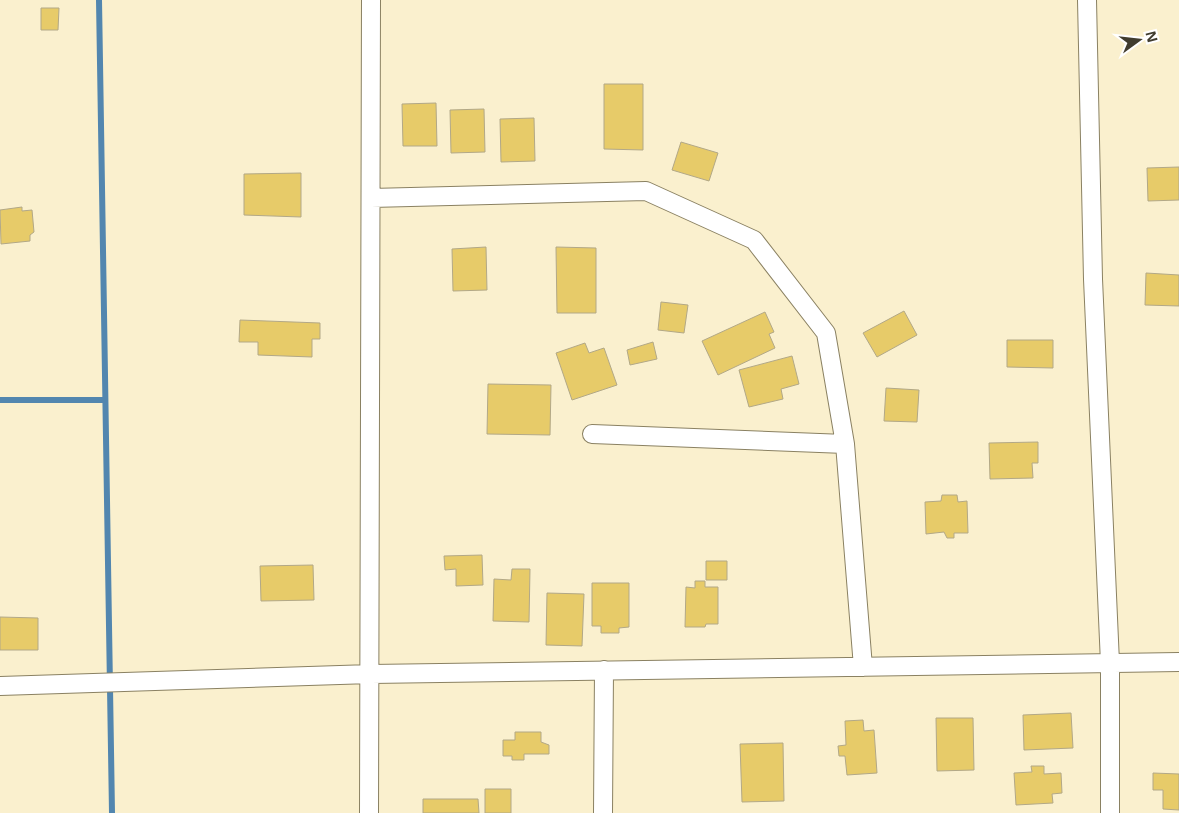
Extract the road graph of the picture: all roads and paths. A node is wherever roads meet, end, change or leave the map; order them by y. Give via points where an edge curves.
1 (371, 0) edge
2 (1087, 0) edge
3 (371, 198) junction
4 (592, 434) dead end
5 (845, 444) junction
6 (1179, 662) edge
7 (1110, 663) junction
8 (863, 667) junction
9 (604, 670) junction
10 (371, 674) junction
11 (0, 686) edge
12 (369, 813) edge
13 (604, 813) edge
14 (1110, 813) edge

1 - 3 street
2 - 7 street via 1093,279
3 - 5 street via 646,191 754,240 826,333
3 - 10 street
4 - 5 street
5 - 8 street
6 - 7 street
7 - 8 street
7 - 14 street
8 - 9 street
9 - 10 street
9 - 13 street
10 - 11 street
10 - 12 street

